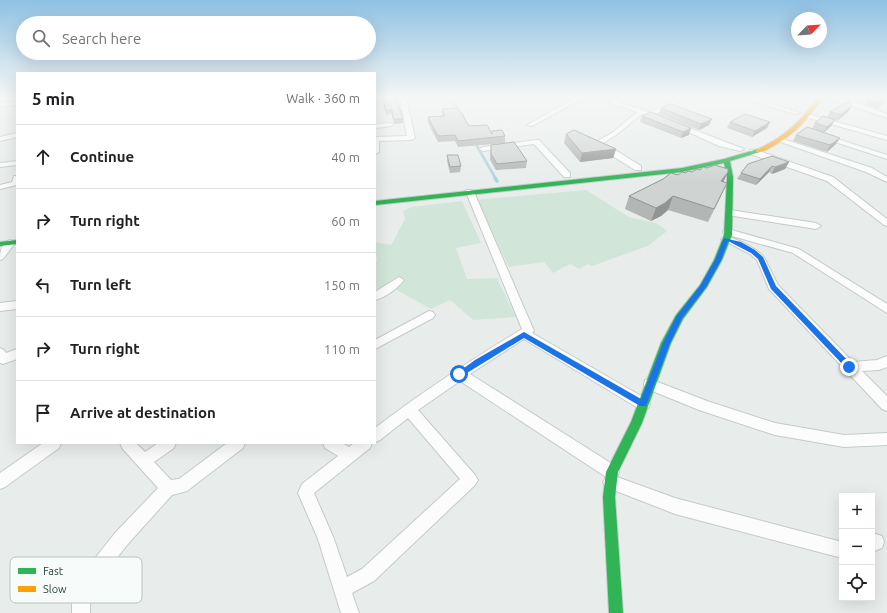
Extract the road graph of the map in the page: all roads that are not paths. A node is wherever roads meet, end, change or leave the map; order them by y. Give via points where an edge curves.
1 (409, 126) edge
2 (624, 126) edge
3 (679, 126) edge
4 (785, 126) edge
5 (803, 126) edge
6 (842, 126) edge
7 (16, 135) edge
8 (818, 135) edge
9 (887, 138) edge
10 (0, 139) edge
11 (376, 139) edge
12 (780, 140) junction
13 (483, 149) dead end
14 (740, 149) junction
15 (753, 152) junction
16 (885, 156) edge
17 (727, 160) junction
18 (16, 163) edge
19 (0, 165) edge
20 (822, 165) junction
21 (638, 168) junction
22 (864, 168) junction
23 (568, 175) junction
24 (887, 180) edge
25 (16, 183) edge
26 (0, 187) edge
27 (470, 192) junction
28 (376, 196) edge
29 (376, 203) edge
30 (730, 213) junction
31 (887, 223) edge
32 (816, 226) dead end
33 (16, 234) edge
34 (0, 236) edge
35 (727, 236) junction
36 (9, 243) edge
37 (0, 257) edge
38 (399, 280) dead end
39 (376, 296) edge
40 (16, 305) edge
41 (0, 307) edge
42 (887, 309) edge
43 (429, 315) dead end
44 (524, 334) junction
45 (376, 345) edge
46 (0, 353) edge
47 (16, 354) edge
48 (887, 361) edge
49 (849, 367) junction
50 (459, 374) junction
51 (650, 384) junction
52 (643, 404) junction
53 (887, 405) edge
54 (409, 409) junction
55 (376, 435) edge
56 (887, 439) edge
57 (53, 444) edge
58 (128, 444) edge
59 (168, 444) edge
60 (237, 444) edge
61 (332, 444) edge
62 (365, 444) edge
63 (350, 455) junction
64 (144, 461) junction
65 (612, 477) junction
66 (0, 482) edge
67 (168, 488) junction
68 (839, 549) edge
69 (106, 557) edge
70 (342, 589) junction
71 (81, 603) edge
72 (81, 613) edge
73 (350, 613) edge
74 (616, 613) edge

1 - 11 street via 411,138
2 - 21 street via 594,145 628,160
3 - 14 street
4 - 14 main road via 754,145
5 - 12 main road
6 - 9 street
7 - 10 street
8 - 16 street
12 - 15 main road
12 - 20 street
13 - 23 street via 536,142
14 - 21 main road via 698,160
15 - 17 main road
15 - 20 street
16 - 22 street
17 - 27 main road via 682,170
17 - 30 main road via 730,177
18 - 19 street
20 - 22 street
20 - 31 street via 830,179
21 - 23 main road
22 - 24 street
23 - 28 main road
25 - 26 street
27 - 29 main road
27 - 44 street via 528,331
30 - 32 street
30 - 35 main road
33 - 34 main road
35 - 42 street via 796,251
35 - 49 street via 761,259 773,287
35 - 51 main road via 718,260 703,287 679,317
36 - 37 street
38 - 39 street
40 - 41 street
43 - 45 street
44 - 50 street
44 - 52 street
46 - 47 street via 3,359
48 - 49 street via 879,365
49 - 53 street
50 - 54 street
50 - 65 street via 576,450
51 - 52 main road
51 - 56 street via 704,406 775,429 844,441
52 - 65 main road
54 - 55 street
54 - 70 street via 470,480 368,575
57 - 66 street
58 - 64 street
59 - 64 street
60 - 67 street via 182,486
61 - 63 street
62 - 63 street
63 - 70 street via 307,489 306,493 326,539
64 - 67 street
65 - 68 street via 675,506
65 - 74 main road via 609,497
67 - 69 street
70 - 73 street
71 - 72 street

